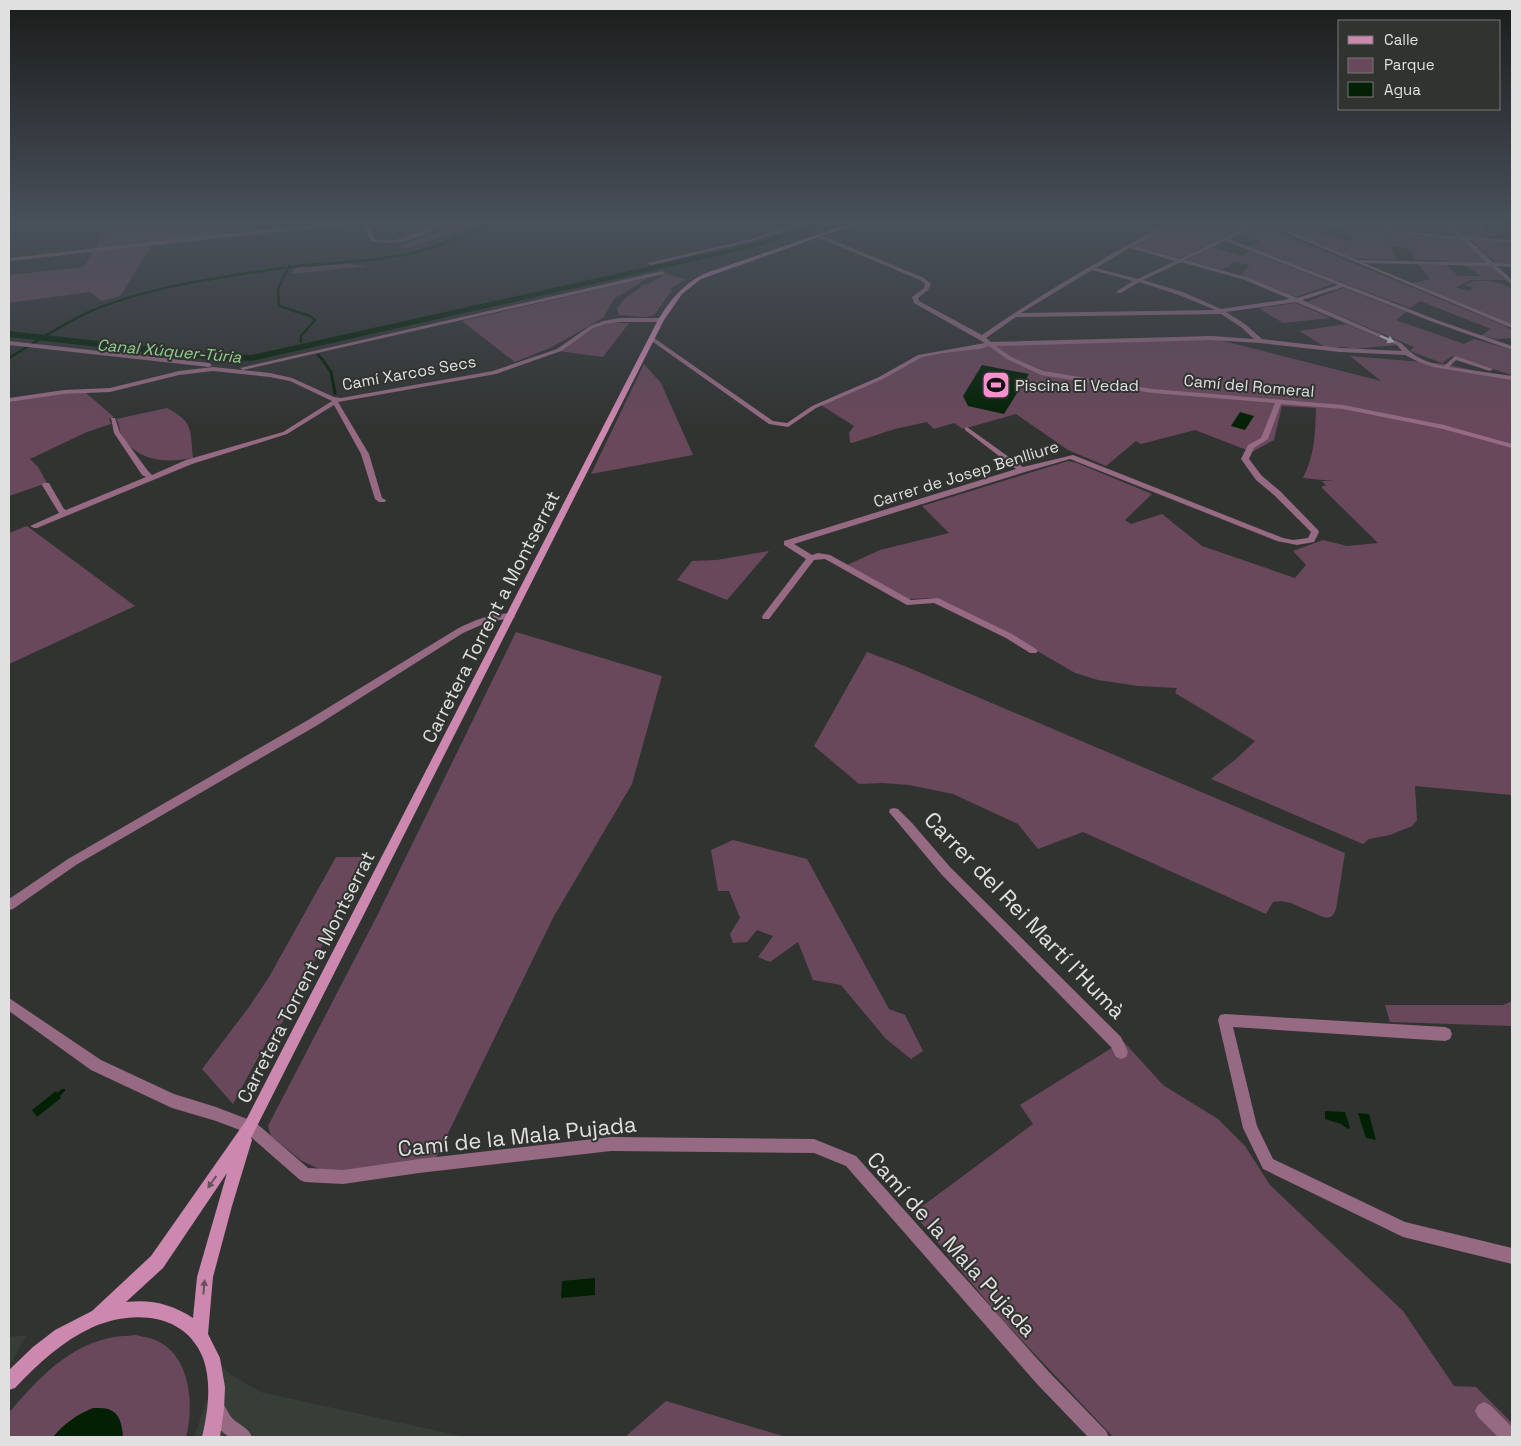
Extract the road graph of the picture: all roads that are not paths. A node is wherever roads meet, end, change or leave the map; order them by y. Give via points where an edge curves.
1 (581, 291) edge
2 (681, 291) edge
3 (923, 291) edge
4 (1053, 291) edge
5 (1171, 291) edge
6 (1277, 291) edge
7 (1323, 291) edge
8 (1359, 291) edge
9 (1428, 291) edge
10 (1298, 300) junction
11 (1219, 312) junction
12 (1014, 316) junction
13 (660, 320) junction
14 (1512, 326) edge
15 (982, 338) junction
16 (652, 339) junction
17 (1260, 341) junction
18 (1512, 342) edge
19 (9, 343) edge
20 (990, 344) junction
21 (1501, 344) junction
22 (1512, 348) edge
23 (1406, 353) junction
24 (1446, 367) junction
25 (231, 370) junction
26 (1510, 377) edge
27 (9, 400) edge
28 (336, 401) junction
29 (1278, 403) junction
30 (113, 419) dead end
31 (967, 429) dead end
32 (1512, 446) edge
33 (1022, 470) junction
34 (151, 477) junction
35 (46, 486) dead end
36 (382, 500) dead end
37 (64, 512) junction
38 (34, 526) dead end
39 (811, 558) junction
40 (511, 616) junction
41 (766, 617) dead end
42 (1033, 651) dead end
43 (894, 812) dead end
44 (9, 905) edge
45 (9, 1004) edge
46 (1445, 1034) dead end
47 (1121, 1052) dead end
48 (250, 1127) junction
49 (1512, 1256) edge
50 (98, 1316) junction
51 (200, 1335) junction
52 (28, 1362) junction
53 (9, 1368) edge
54 (9, 1382) edge
55 (217, 1408) junction
56 (1484, 1411) dead end
57 (211, 1437) edge
58 (243, 1437) edge
59 (1100, 1437) edge
60 (1510, 1437) edge

1 - 25 street
2 - 13 main road, Carretera Torrent a Montserrat
3 - 15 street, Camí del Romeral via 915,297 916,302
4 - 12 street
5 - 11 street
6 - 10 street
7 - 10 street
8 - 21 street
9 - 14 street
10 - 11 street
10 -> 23 street via 1399,344
11 - 12 street
11 - 17 street via 1249,328
12 - 15 street
13 - 16 main road, Carretera Torrent a Montserrat
13 - 28 street, Camí Xarcos Secs via 605,322 552,353 494,373
15 - 20 street, Camí del Romeral
16 - 20 street via 771,423 788,424 814,407 882,378 920,356
16 - 40 main road, Carretera Torrent a Montserrat
17 - 20 street via 1212,338
17 - 23 street
18 - 21 street
19 - 25 street via 205,364
20 - 29 street, Camí del Romeral via 1028,368 1056,376 1153,391
21 - 22 street
23 - 24 street via 1418,360
24 - 26 street
24 - 26 street via 1455,358
25 - 27 street, Camí Xarcos Secs via 188,372 110,390 64,392
25 - 28 street, Camí Xarcos Secs via 292,380
28 - 34 street via 285,433
28 - 36 street via 365,454
29 - 32 street, Camí del Romeral via 1343,407 1444,427
29 - 33 street, Carrer de Josep Benlliure via 1264,439 1251,448 1245,459 1259,478 1315,532 1311,540 1294,544 1285,542 1070,457
30 - 34 street via 117,433
31 - 33 street
33 - 39 street, Carrer de Josep Benlliure via 787,544
34 - 37 street
35 - 37 street
37 - 38 street
39 - 41 street
39 - 42 street via 827,557 910,603 934,600
40 - 44 street via 495,616 460,631 312,723 72,862
40 - 48 main road, Carretera Torrent a Montserrat
43 - 47 street, Carrer del Rei Martí l'Humà via 946,871 1116,1042
45 - 48 street via 96,1065 172,1101
46 - 49 street via 1225,1020 1250,1128 1268,1164 1403,1229
48 -> 50 main road via 157,1262
51 -> 48 main road via 205,1277
48 - 59 street, Camí de la Mala Pujada via 305,1175 343,1177 610,1144 814,1146 851,1161 1043,1378
50 - 51 main road via 129,1308 158,1309 182,1318
50 - 52 main road via 62,1335
51 - 55 main road via 211,1355 215,1372
52 - 53 street
52 - 54 main road
55 - 57 main road
55 - 58 street via 226,1424
56 - 60 street

